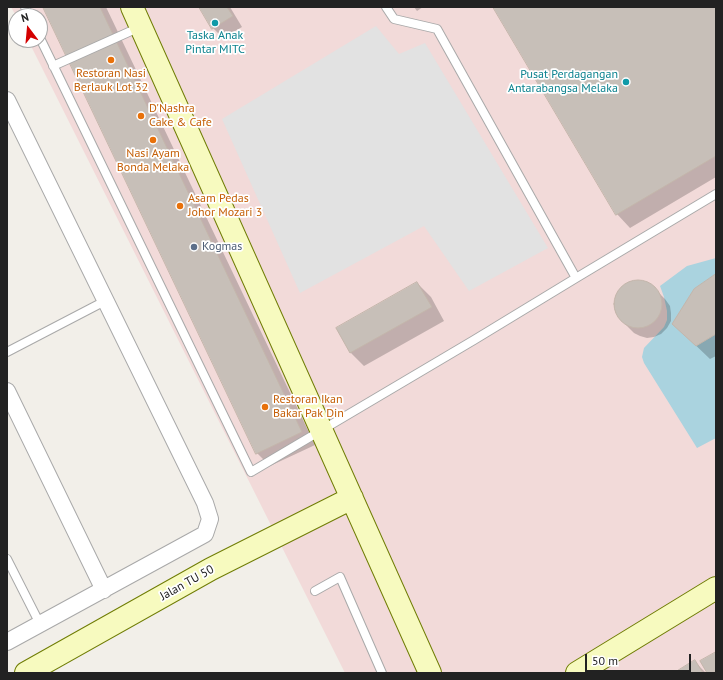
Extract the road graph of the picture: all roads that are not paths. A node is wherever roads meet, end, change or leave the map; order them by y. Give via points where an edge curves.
1 (132, 7) edge
2 (386, 7) edge
3 (142, 27) junction
4 (45, 48) edge
5 (53, 66) junction
6 (7, 100) edge
7 (716, 194) edge
8 (576, 278) junction
9 (105, 301) junction
10 (7, 352) edge
11 (7, 391) edge
12 (322, 430) junction
13 (352, 498) junction
14 (7, 559) edge
15 (716, 588) edge
16 (104, 590) junction
17 (315, 591) dead end
18 (40, 624) junction
19 (7, 642) edge
20 (587, 670) edge
21 (26, 673) edge
22 (382, 673) edge
23 (430, 673) edge

1 - 3 street
2 - 8 lane via 394,20 437,29
3 - 5 lane
3 - 12 street
4 - 5 lane
5 - 12 lane via 251,472
6 - 9 street
7 - 8 lane
8 - 12 lane
9 - 10 lane
9 - 16 street via 205,503 210,519 205,534
11 - 16 street
12 - 13 street
13 - 21 street, Jalan TU 50 via 211,569
13 - 23 street
14 - 18 lane
15 - 20 street
16 - 18 street
17 - 22 lane via 340,577
18 - 19 street

